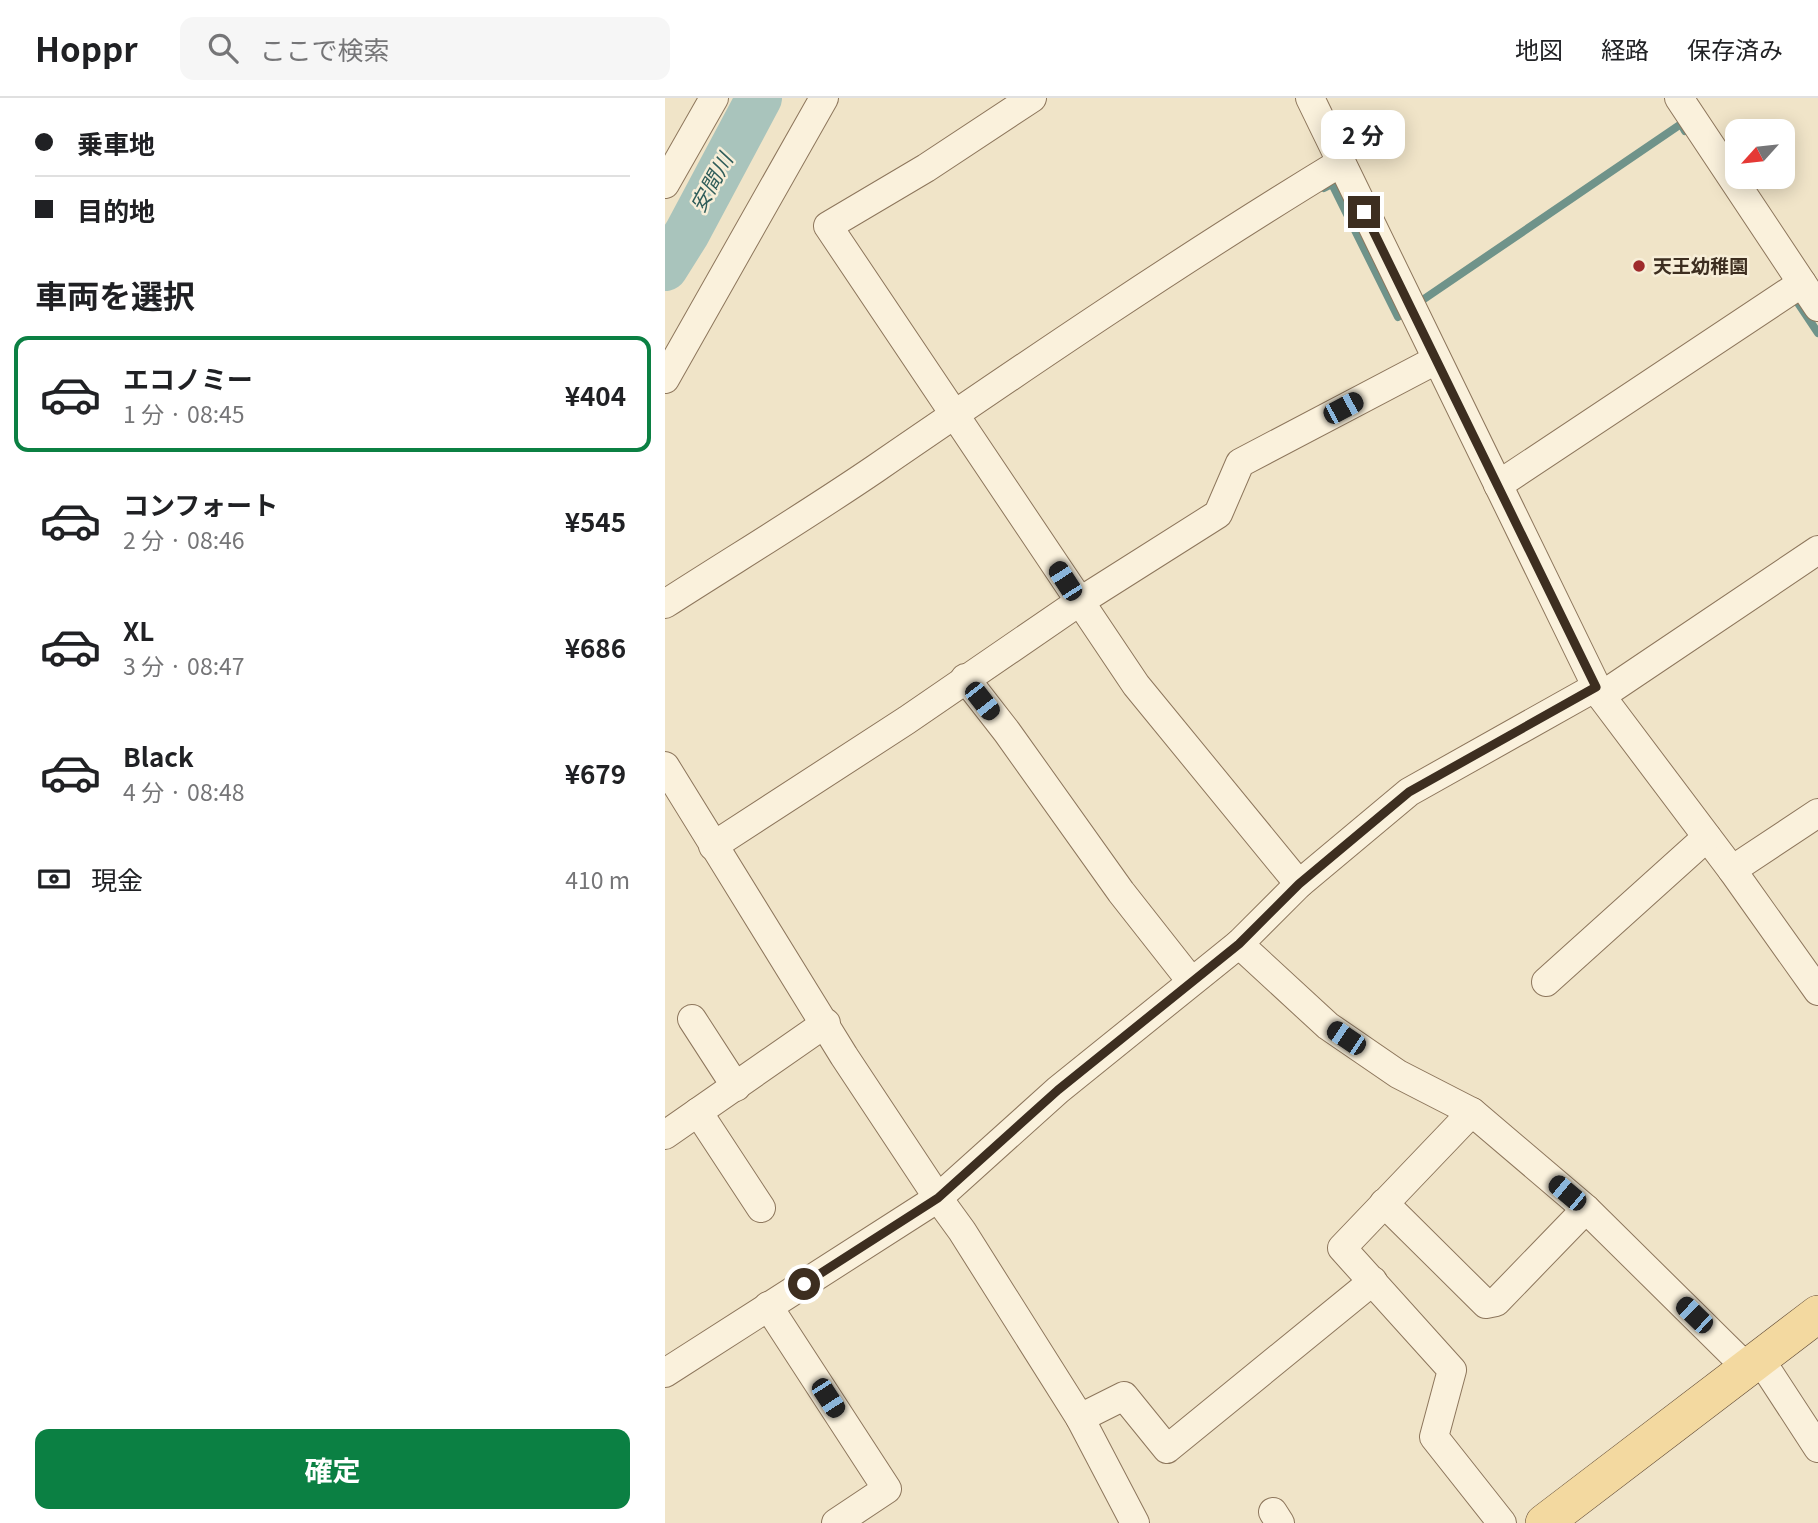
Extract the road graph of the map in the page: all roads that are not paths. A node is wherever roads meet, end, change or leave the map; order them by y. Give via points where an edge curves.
1 (715, 98) edge
2 (824, 98) edge
3 (1032, 98) edge
4 (1684, 100) edge
5 (1316, 101) edge
6 (1341, 163) junction
7 (665, 184) edge
8 (1802, 283) junction
9 (1818, 307) edge
10 (1436, 359) junction
11 (665, 379) edge
12 (955, 413) junction
13 (1498, 485) junction
14 (1818, 550) edge
15 (1079, 602) junction
16 (665, 604) edge
17 (965, 678) junction
18 (1598, 692) junction
19 (665, 766) edge
20 (1818, 813) edge
21 (1707, 837) junction
22 (713, 846) junction
23 (1732, 870) junction
24 (1299, 884) junction
25 (1239, 944) junction
26 (1191, 981) junction
27 (1546, 982) dead end
28 (1818, 990) edge
29 (692, 1019) dead end
30 (826, 1023) junction
31 (736, 1087) junction
32 (698, 1112) junction
33 (1472, 1112) junction
34 (665, 1135) edge
35 (938, 1198) junction
36 (1384, 1203) junction
37 (761, 1208) dead end
38 (1587, 1209) junction
39 (1373, 1282) junction
40 (768, 1306) junction
41 (1818, 1314) edge
42 (1754, 1364) junction
43 (665, 1373) edge
44 (1080, 1418) junction
45 (1818, 1448) edge
46 (836, 1523) edge
47 (1135, 1523) edge
48 (1502, 1523) edge
49 (1544, 1523) edge

1 - 7 street
2 - 11 street
3 - 12 street via 828,226
4 - 8 street
5 - 6 street
6 - 10 street
6 - 12 street
8 - 9 street
8 - 13 street
10 - 13 street
10 - 15 street via 1240,464 1218,514
12 - 15 street
12 - 16 street
13 - 18 street
14 - 18 street
15 - 17 street
15 - 24 street via 1136,685
17 - 22 street
17 - 26 street
18 - 21 street
18 - 24 street via 1409,792
19 - 22 street
20 - 23 street
21 - 23 street
21 - 27 street
22 - 30 street
23 - 28 street
24 - 25 street
25 - 26 street
25 - 33 street via 1328,1026 1398,1074
26 - 35 street via 1058,1090
29 - 31 street
30 - 31 street
30 - 35 street
31 - 32 street
32 - 34 street
32 - 37 street
33 - 36 street
33 - 38 street
35 - 40 street
35 - 44 street
36 - 38 street via 1486,1304 1496,1302
36 - 39 street via 1342,1248
38 - 42 street
39 - 44 street via 1167,1449 1124,1396
39 - 48 street via 1452,1370 1434,1437
40 - 43 street
40 - 46 street via 887,1489
41 - 42 main road
42 - 45 street
42 - 49 main road
44 - 47 street

